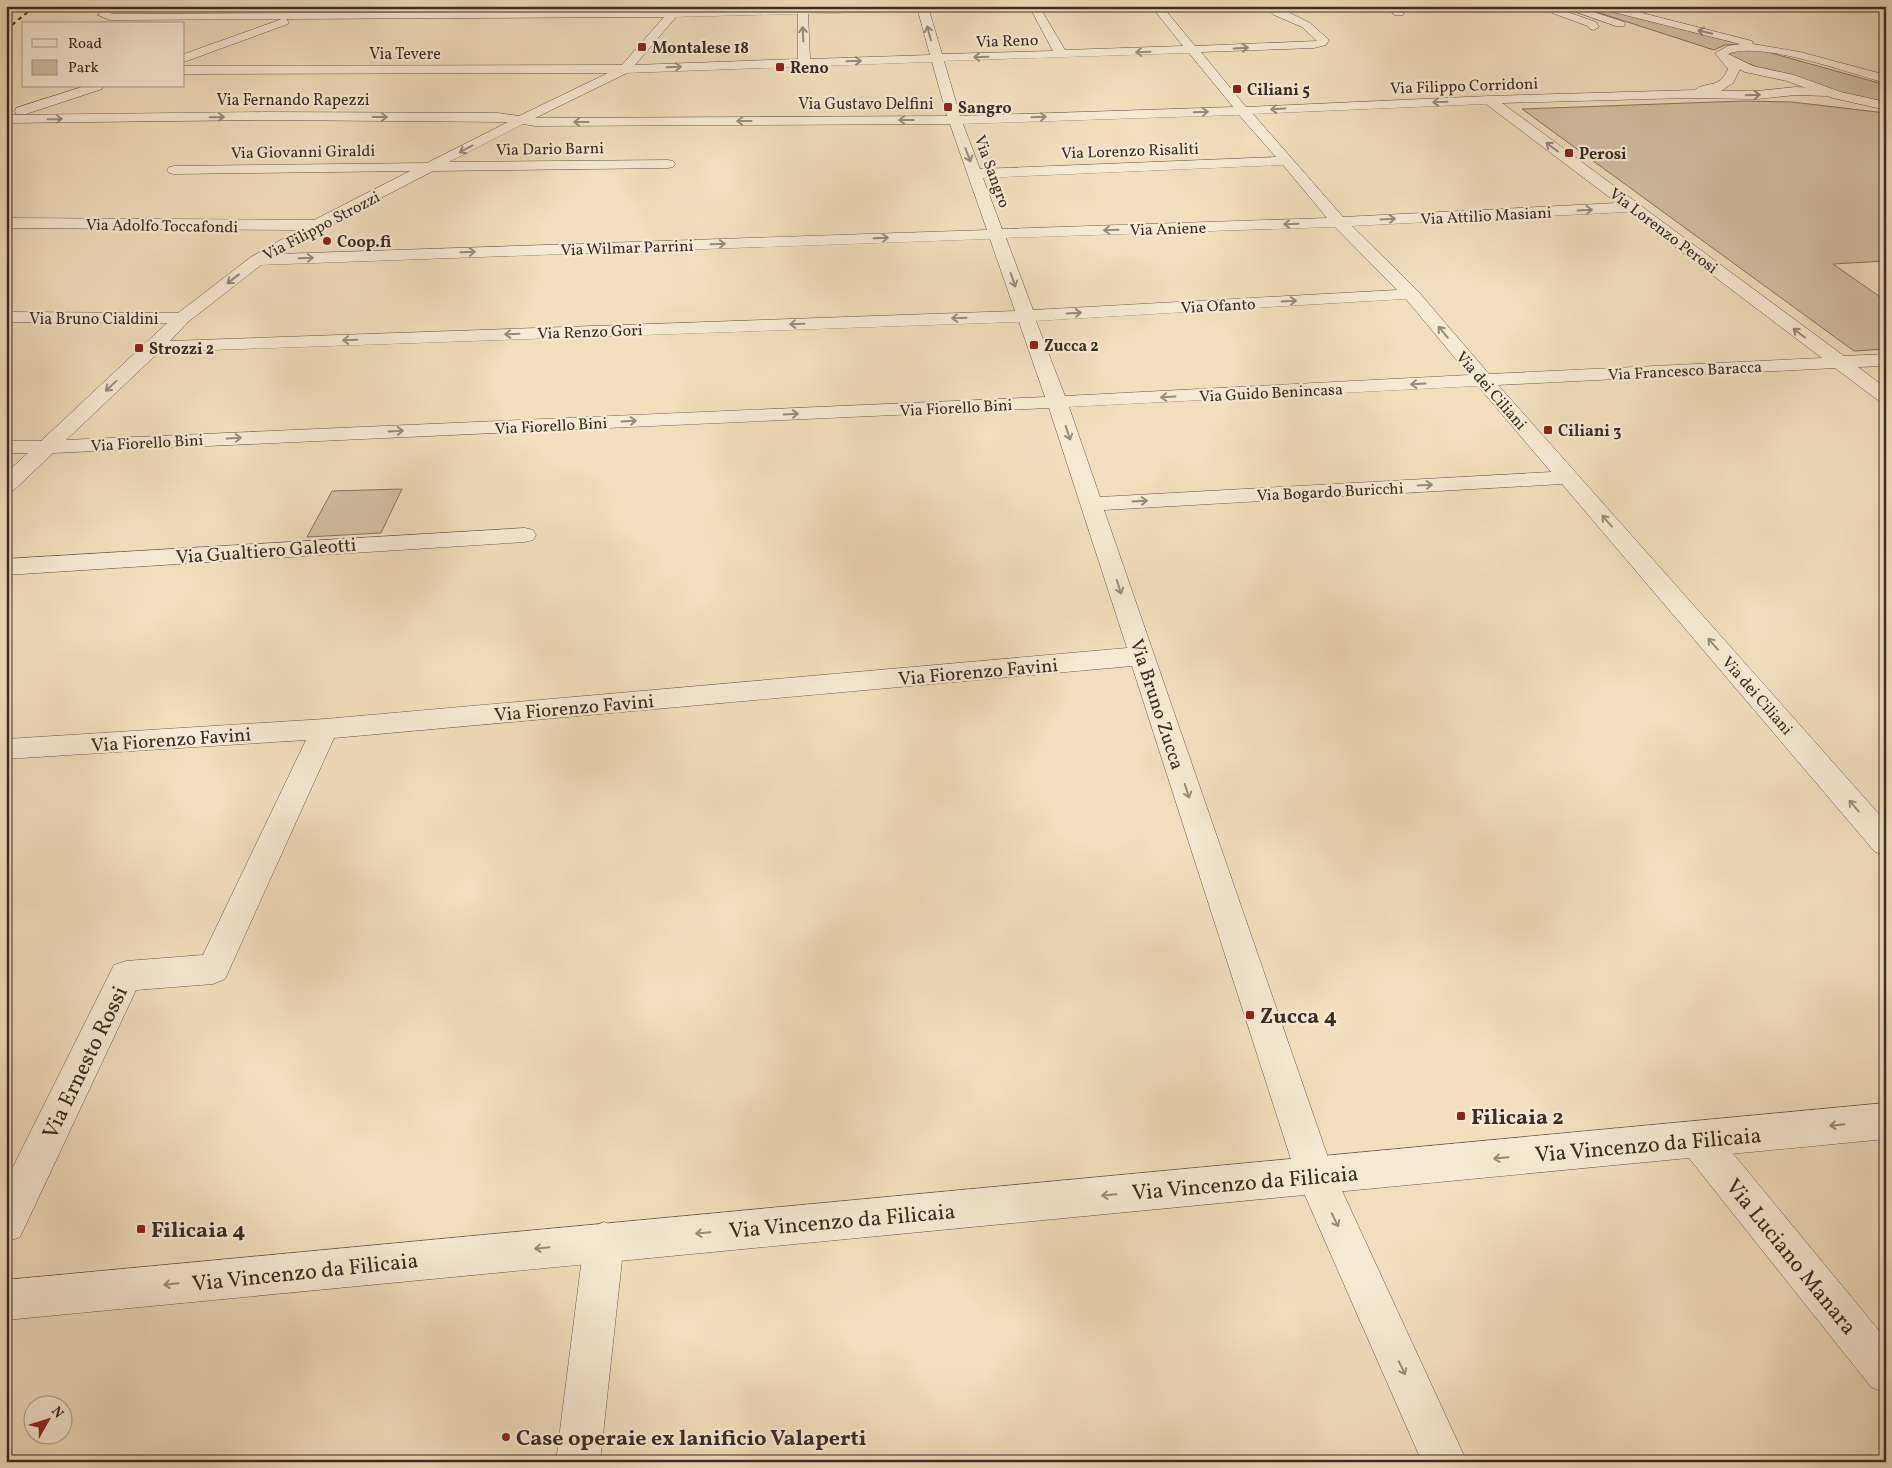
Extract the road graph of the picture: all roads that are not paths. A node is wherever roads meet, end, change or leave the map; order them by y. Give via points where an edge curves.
1 (114, 6) edge
2 (314, 6) edge
3 (976, 6) edge
4 (1034, 6) edge
5 (1156, 6) edge
6 (1269, 6) edge
7 (1389, 6) edge
8 (1601, 6) edge
9 (922, 7) edge
10 (803, 8) edge
11 (1560, 9) edge
12 (677, 10) edge
13 (1399, 13) dead end
14 (299, 16) junction
15 (1594, 27) dead end
16 (1636, 28) dead end
17 (1706, 50) dead end
18 (1192, 51) junction
19 (1786, 53) junction
20 (1061, 54) junction
21 (1723, 57) junction
22 (185, 58) edge
23 (936, 58) junction
24 (804, 63) junction
25 (625, 69) junction
26 (185, 70) edge
27 (1886, 79) edge
28 (92, 88) edge
29 (1826, 92) junction
30 (1687, 94) junction
31 (1489, 100) junction
32 (1886, 106) edge
33 (1242, 110) junction
34 (6, 115) edge
35 (6, 119) edge
36 (522, 120) junction
37 (955, 120) junction
38 (1286, 161) junction
39 (668, 164) dead end
40 (432, 167) junction
41 (174, 170) dead end
42 (975, 174) junction
43 (1634, 207) junction
44 (1339, 222) junction
45 (6, 223) edge
46 (318, 225) junction
47 (997, 234) junction
48 (257, 260) junction
49 (1412, 294) junction
50 (1025, 316) junction
51 (6, 317) edge
52 (182, 318) junction
53 (154, 347) junction
54 (1886, 360) edge
55 (1838, 362) junction
56 (1484, 381) junction
57 (1886, 398) edge
58 (1058, 402) junction
59 (6, 447) edge
60 (45, 447) junction
61 (1569, 477) junction
62 (6, 485) edge
63 (1092, 504) junction
64 (525, 536) dead end
65 (6, 567) edge
66 (1142, 656) junction
67 (325, 729) junction
68 (6, 749) edge
69 (1886, 843) edge
70 (1886, 1120) edge
71 (1698, 1140) junction
72 (1314, 1176) junction
73 (6, 1223) edge
74 (604, 1242) junction
75 (6, 1300) edge
76 (1886, 1372) edge
77 (578, 1462) edge
78 (1445, 1462) edge

1 - 14 street via 103,15
2 - 14 street
3 - 9 street
4 - 20 street
5 - 18 street, Via dei Ciliani
18 -> 6 street, Via Reno via 1322,43 1323,40 1306,25
7 - 13 street
19 -> 8 street
9 - 10 street
23 -> 9 street, Via Sangro
10 - 12 street
24 -> 10 street
11 - 15 street
11 - 16 street
12 - 14 street
12 - 25 street
14 - 22 street
17 - 21 street
18 -> 20 street, Via Reno
18 - 33 street, Via dei Ciliani
19 - 21 street via 1739,47 1725,50
19 - 27 street
20 -> 23 street, Via Reno
21 - 29 street via 1750,69 1793,79
21 - 30 street, Via Filippo Corridoni via 1734,69 1729,82 1712,90
24 -> 23 street, Via Reno
23 - 37 street, Via Sangro
25 -> 24 street, Via Reno
25 - 26 street, Via Tevere
25 - 36 street, Via Filippo Strozzi
28 - 34 street
30 -> 29 street, Via Filippo Corridoni
29 - 32 street
30 - 31 street, Via Filippo Corridoni
31 -> 33 street, Via Filippo Corridoni
43 -> 31 street, Via Lorenzo Perosi
37 -> 33 street, Via Gustavo Delfini
33 - 38 street, Via dei Ciliani
35 -> 36 street, Via Fernando Rapezzi via 286,116 498,117
37 -> 36 street, Via Gustavo Delfini
36 -> 40 street, Via Filippo Strozzi
37 -> 42 street, Via Sangro
38 - 42 street, Via Lorenzo Risaliti
38 - 44 street, Via dei Ciliani
39 - 40 street, Via Dario Barni
40 - 41 street, Via Giovanni Giraldi
40 - 46 street, Via Filippo Strozzi
42 - 47 street, Via Sangro
44 -> 43 street, Via Attilio Masiani
55 -> 43 street, Via Lorenzo Perosi
44 -> 47 street, Via Aniene
44 - 49 street, Via dei Ciliani
45 - 46 street, Via Adolfo Toccafondi
46 - 48 street, Via Filippo Strozzi
48 -> 47 street, Via Wilmar Parrini
47 -> 50 street, Via Bruno Zucca
48 -> 52 street, Via Filippo Strozzi
50 -> 49 street, Via Ofanto
56 -> 49 street, Via dei Ciliani
50 -> 53 street, Via Renzo Gori
50 - 58 street, Via Bruno Zucca
51 - 52 street, Via Bruno Cialdini
52 - 53 street, Via Filippo Strozzi
53 -> 60 street, Via Filippo Strozzi
54 - 55 street, Via Francesco Baracca
55 - 56 street, Via Francesco Baracca
55 - 57 street, Via Lorenzo Perosi
56 -> 58 street, Via Guido Benincasa
56 - 61 street, Via dei Ciliani
60 -> 58 street, Via Fiorello Bini
58 -> 63 street, Via Bruno Zucca
59 - 60 street, Via Fiorello Bini
60 - 62 street, Via Filippo Strozzi
63 -> 61 street, Via Bogardo Buricchi
69 -> 61 street, Via dei Ciliani
63 -> 66 street, Via Bruno Zucca
64 - 65 street, Via Gualtiero Galeotti
66 - 67 street, Via Fiorenzo Favini
66 -> 72 street, Via Bruno Zucca
67 - 68 street, Via Fiorenzo Favini
67 - 73 street, Via Ernesto Rossi via 214,968 126,976
70 -> 71 street, Via Vincenzo da Filicaia
71 -> 72 street, Via Vincenzo da Filicaia
71 - 76 street, Via Luciano Manara
72 -> 74 street, Via Vincenzo da Filicaia
72 -> 78 street, Via Bruno Zucca
74 -> 75 street, Via Vincenzo da Filicaia
74 - 77 street

